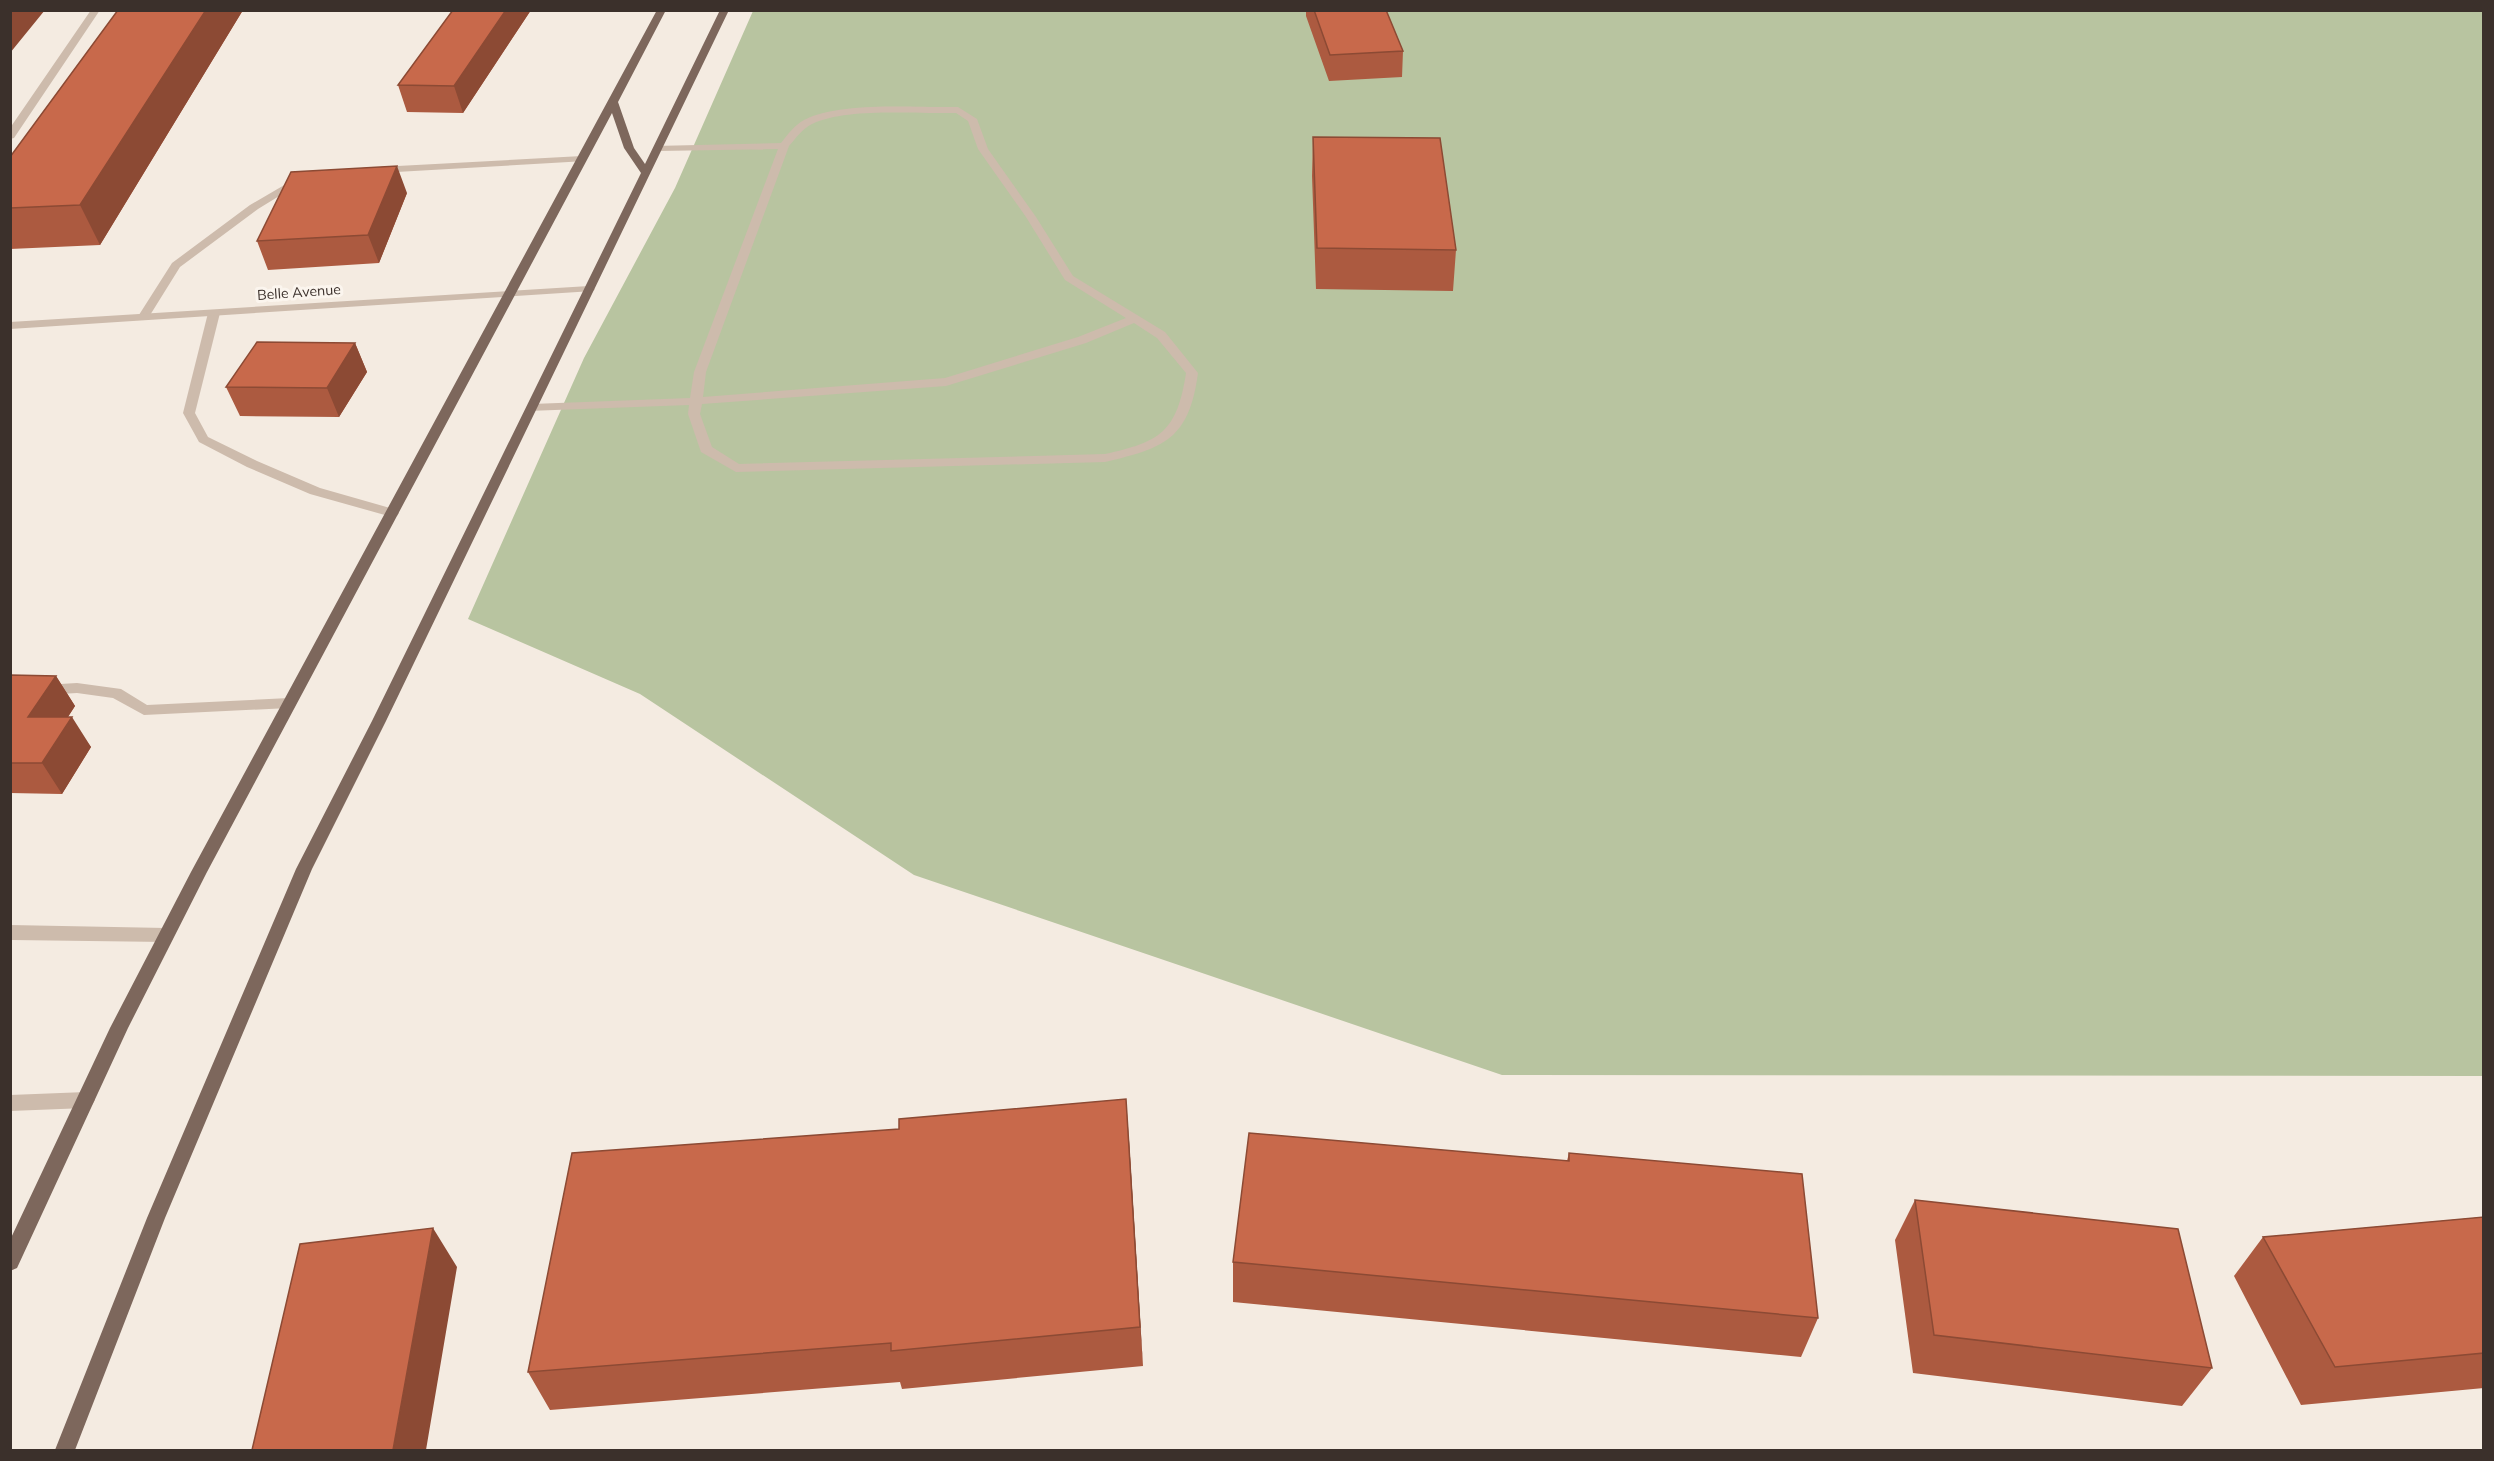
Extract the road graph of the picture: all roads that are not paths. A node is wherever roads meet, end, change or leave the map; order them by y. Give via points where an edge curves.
1 (96, 10) edge
2 (662, 10) edge
3 (724, 10) edge
4 (613, 102) junction
5 (10, 136) edge
6 (784, 146) junction
7 (658, 148) junction
8 (582, 159) junction
9 (365, 171) edge
10 (646, 173) junction
11 (308, 178) edge
12 (589, 289) junction
13 (510, 294) junction
14 (214, 313) junction
15 (143, 318) junction
16 (1134, 319) junction
17 (10, 326) edge
18 (696, 401) junction
19 (532, 408) junction
20 (392, 513) junction
21 (10, 692) edge
22 (289, 703) junction
23 (10, 931) edge
24 (166, 935) junction
25 (86, 1100) junction
26 (10, 1104) edge
27 (10, 1262) edge
28 (65, 1450) edge

1 - 5 street
2 - 4 main road
3 - 7 main road
4 - 8 main road
4 - 10 main road via 629,148
6 - 7 street
6 - 16 street via 810,121 831,114 958,110 972,118 983,149 1069,278
6 - 18 street via 700,372
7 - 10 main road
8 - 9 street
8 - 13 main road
10 - 12 main road
11 - 15 street via 297,180 254,207 176,265
12 - 13 street, Belle Avenue
12 - 19 main road
13 - 14 street, Belle Avenue
13 - 20 main road
14 - 15 street, Belle Avenue
14 - 20 street via 189,412 203,439 315,491
15 - 17 street, Belle Avenue
16 - 18 street via 1082,340 946,382
16 - 18 street via 1161,335 1192,373 1190,393 1169,434 1138,451 1105,458 736,468 706,449 694,414
18 - 19 street
19 - 28 main road via 304,869 156,1218
20 - 22 main road
21 - 22 street via 77,688 116,693 144,710
22 - 24 main road
23 - 24 street
24 - 25 main road
25 - 26 street
25 - 27 main road

